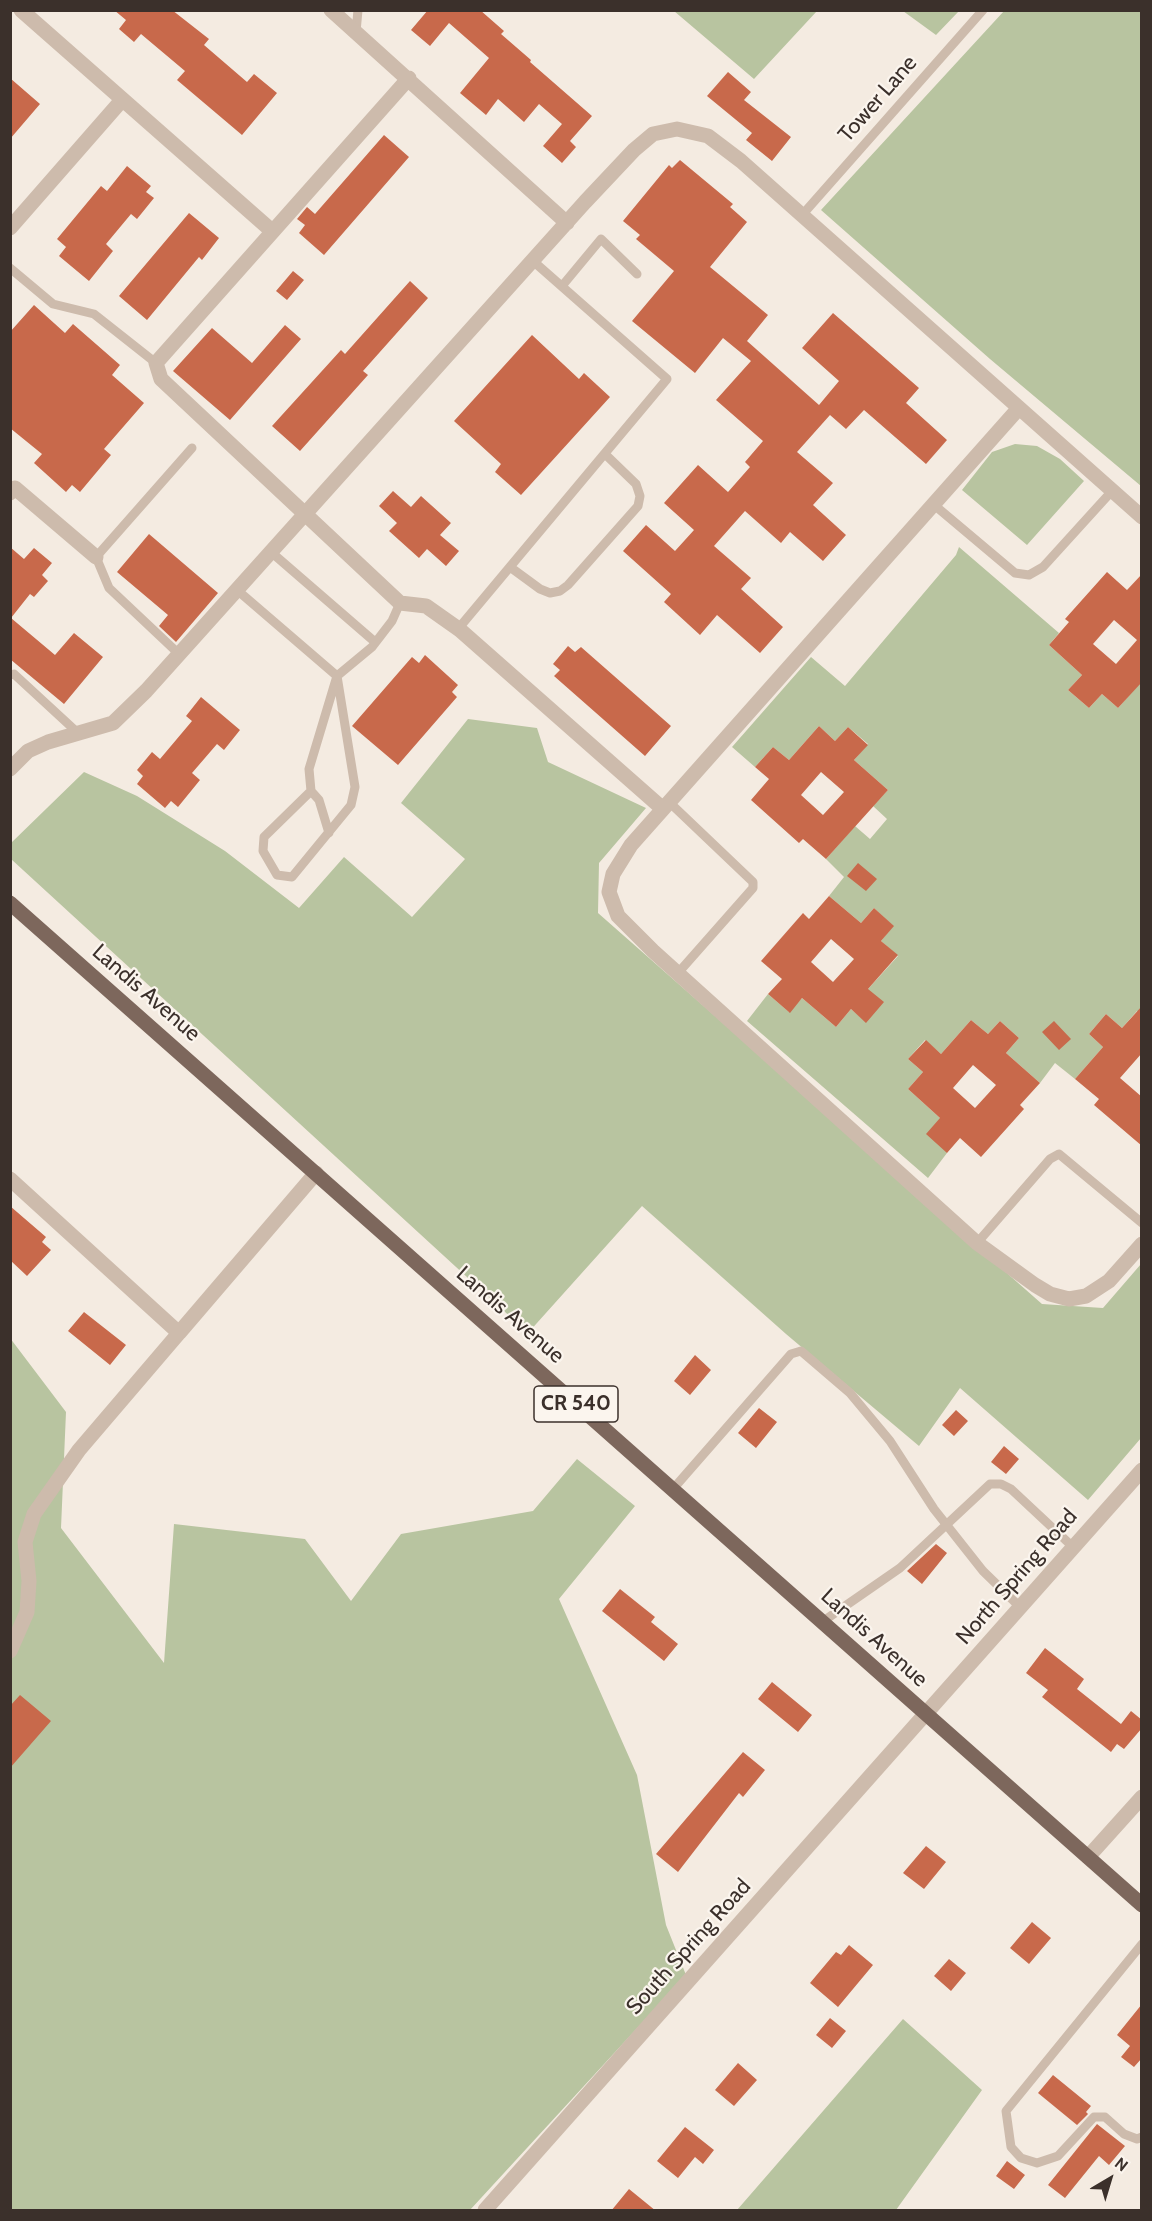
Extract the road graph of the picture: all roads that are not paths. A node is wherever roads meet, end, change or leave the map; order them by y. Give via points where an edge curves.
1 (21, 10) edge
2 (331, 10) edge
3 (358, 10) edge
4 (983, 10) edge
5 (356, 32) junction
6 (408, 78) junction
7 (122, 100) junction
8 (803, 214) junction
9 (567, 223) junction
10 (10, 228) edge
11 (272, 231) junction
12 (533, 261) junction
13 (10, 268) edge
14 (637, 274) dead end
15 (562, 286) junction
16 (156, 363) junction
17 (1019, 408) junction
18 (192, 447) dead end
19 (605, 454) junction
20 (12, 489) edge
21 (1112, 491) junction
22 (933, 504) junction
23 (304, 515) junction
24 (1142, 517) edge
25 (271, 552) junction
26 (96, 557) junction
27 (510, 567) junction
28 (237, 590) junction
29 (400, 603) junction
30 (458, 629) junction
31 (375, 642) junction
32 (179, 654) junction
33 (10, 675) edge
34 (337, 676) junction
35 (78, 733) junction
36 (10, 769) edge
37 (311, 791) junction
38 (666, 806) junction
39 (329, 833) junction
40 (10, 903) edge
41 (678, 973) junction
42 (316, 1173) junction
43 (10, 1179) edge
44 (1142, 1223) edge
45 (977, 1243) junction
46 (1142, 1244) edge
47 (179, 1333) junction
48 (1142, 1470) edge
49 (673, 1489) junction
50 (945, 1523) junction
51 (1073, 1547) junction
52 (1021, 1608) junction
53 (822, 1622) junction
54 (10, 1651) edge
55 (926, 1714) junction
56 (1142, 1797) edge
57 (1088, 1857) junction
58 (1142, 1905) edge
59 (1142, 1944) edge
60 (1142, 2137) edge
61 (485, 2211) edge

1 - 7 street
2 - 5 street
3 - 5 lane
4 - 8 lane, Tower Lane
5 - 6 street
6 - 9 street
6 - 11 street
7 - 10 street
7 - 11 street
8 - 9 street via 708,136 677,129 653,134 634,150
8 - 17 street
9 - 12 street
11 - 16 street
12 - 15 lane
12 - 23 street
13 - 16 lane via 53,304 94,314
14 - 15 lane via 601,239
15 - 19 lane via 667,379
16 - 23 street via 161,380
17 - 21 street
17 - 22 street
18 - 26 lane
19 - 27 lane
19 - 27 lane via 636,484 638,507 560,591 540,589
20 - 26 street
21 - 22 lane via 1043,567 1029,575 1015,573
21 - 24 street
22 - 38 street
23 - 25 street
23 - 29 street
25 - 28 street
25 - 31 lane
26 - 32 lane via 109,588
27 - 30 lane
28 - 32 street
28 - 34 lane
29 - 30 street via 426,606
29 - 31 lane
30 - 38 street
31 - 34 lane
32 - 35 street via 113,723
33 - 35 lane via 14,674
34 - 37 lane via 309,769
34 - 39 lane via 355,787 351,805
35 - 36 street via 28,751
37 - 39 lane via 319,800
37 - 39 lane via 264,837 263,851 278,875 292,877
38 - 41 street via 619,862 609,892 618,916
38 - 41 lane via 753,882 753,888
40 - 42 main road, Landis Avenue / CR 540
41 - 45 street
42 - 47 street
42 - 49 main road, Landis Avenue / CR 540
43 - 47 street
44 - 45 lane via 1059,1154 1050,1159
45 - 46 street via 1035,1285 1068,1299 1086,1296 1109,1281
47 - 54 street via 79,1450 34,1514 25,1542 27,1612
48 - 51 street, North Spring Road
49 - 50 lane via 790,1354 801,1351 850,1393 890,1441
49 - 53 main road, Landis Avenue / CR 540
50 - 51 lane via 990,1484 1001,1484 1026,1501
50 - 52 lane via 983,1571
50 - 53 lane via 900,1568
51 - 52 street, North Spring Road
52 - 55 street, North Spring Road
53 - 55 main road, Landis Avenue / CR 540
55 - 57 main road, Landis Avenue / CR 540
55 - 61 street, South Spring Road
56 - 57 street
57 - 58 main road, Landis Avenue / CR 540
59 - 60 lane via 1006,2111 1011,2147 1021,2158 1037,2163 1058,2156 1094,2117 1105,2117 1124,2134

